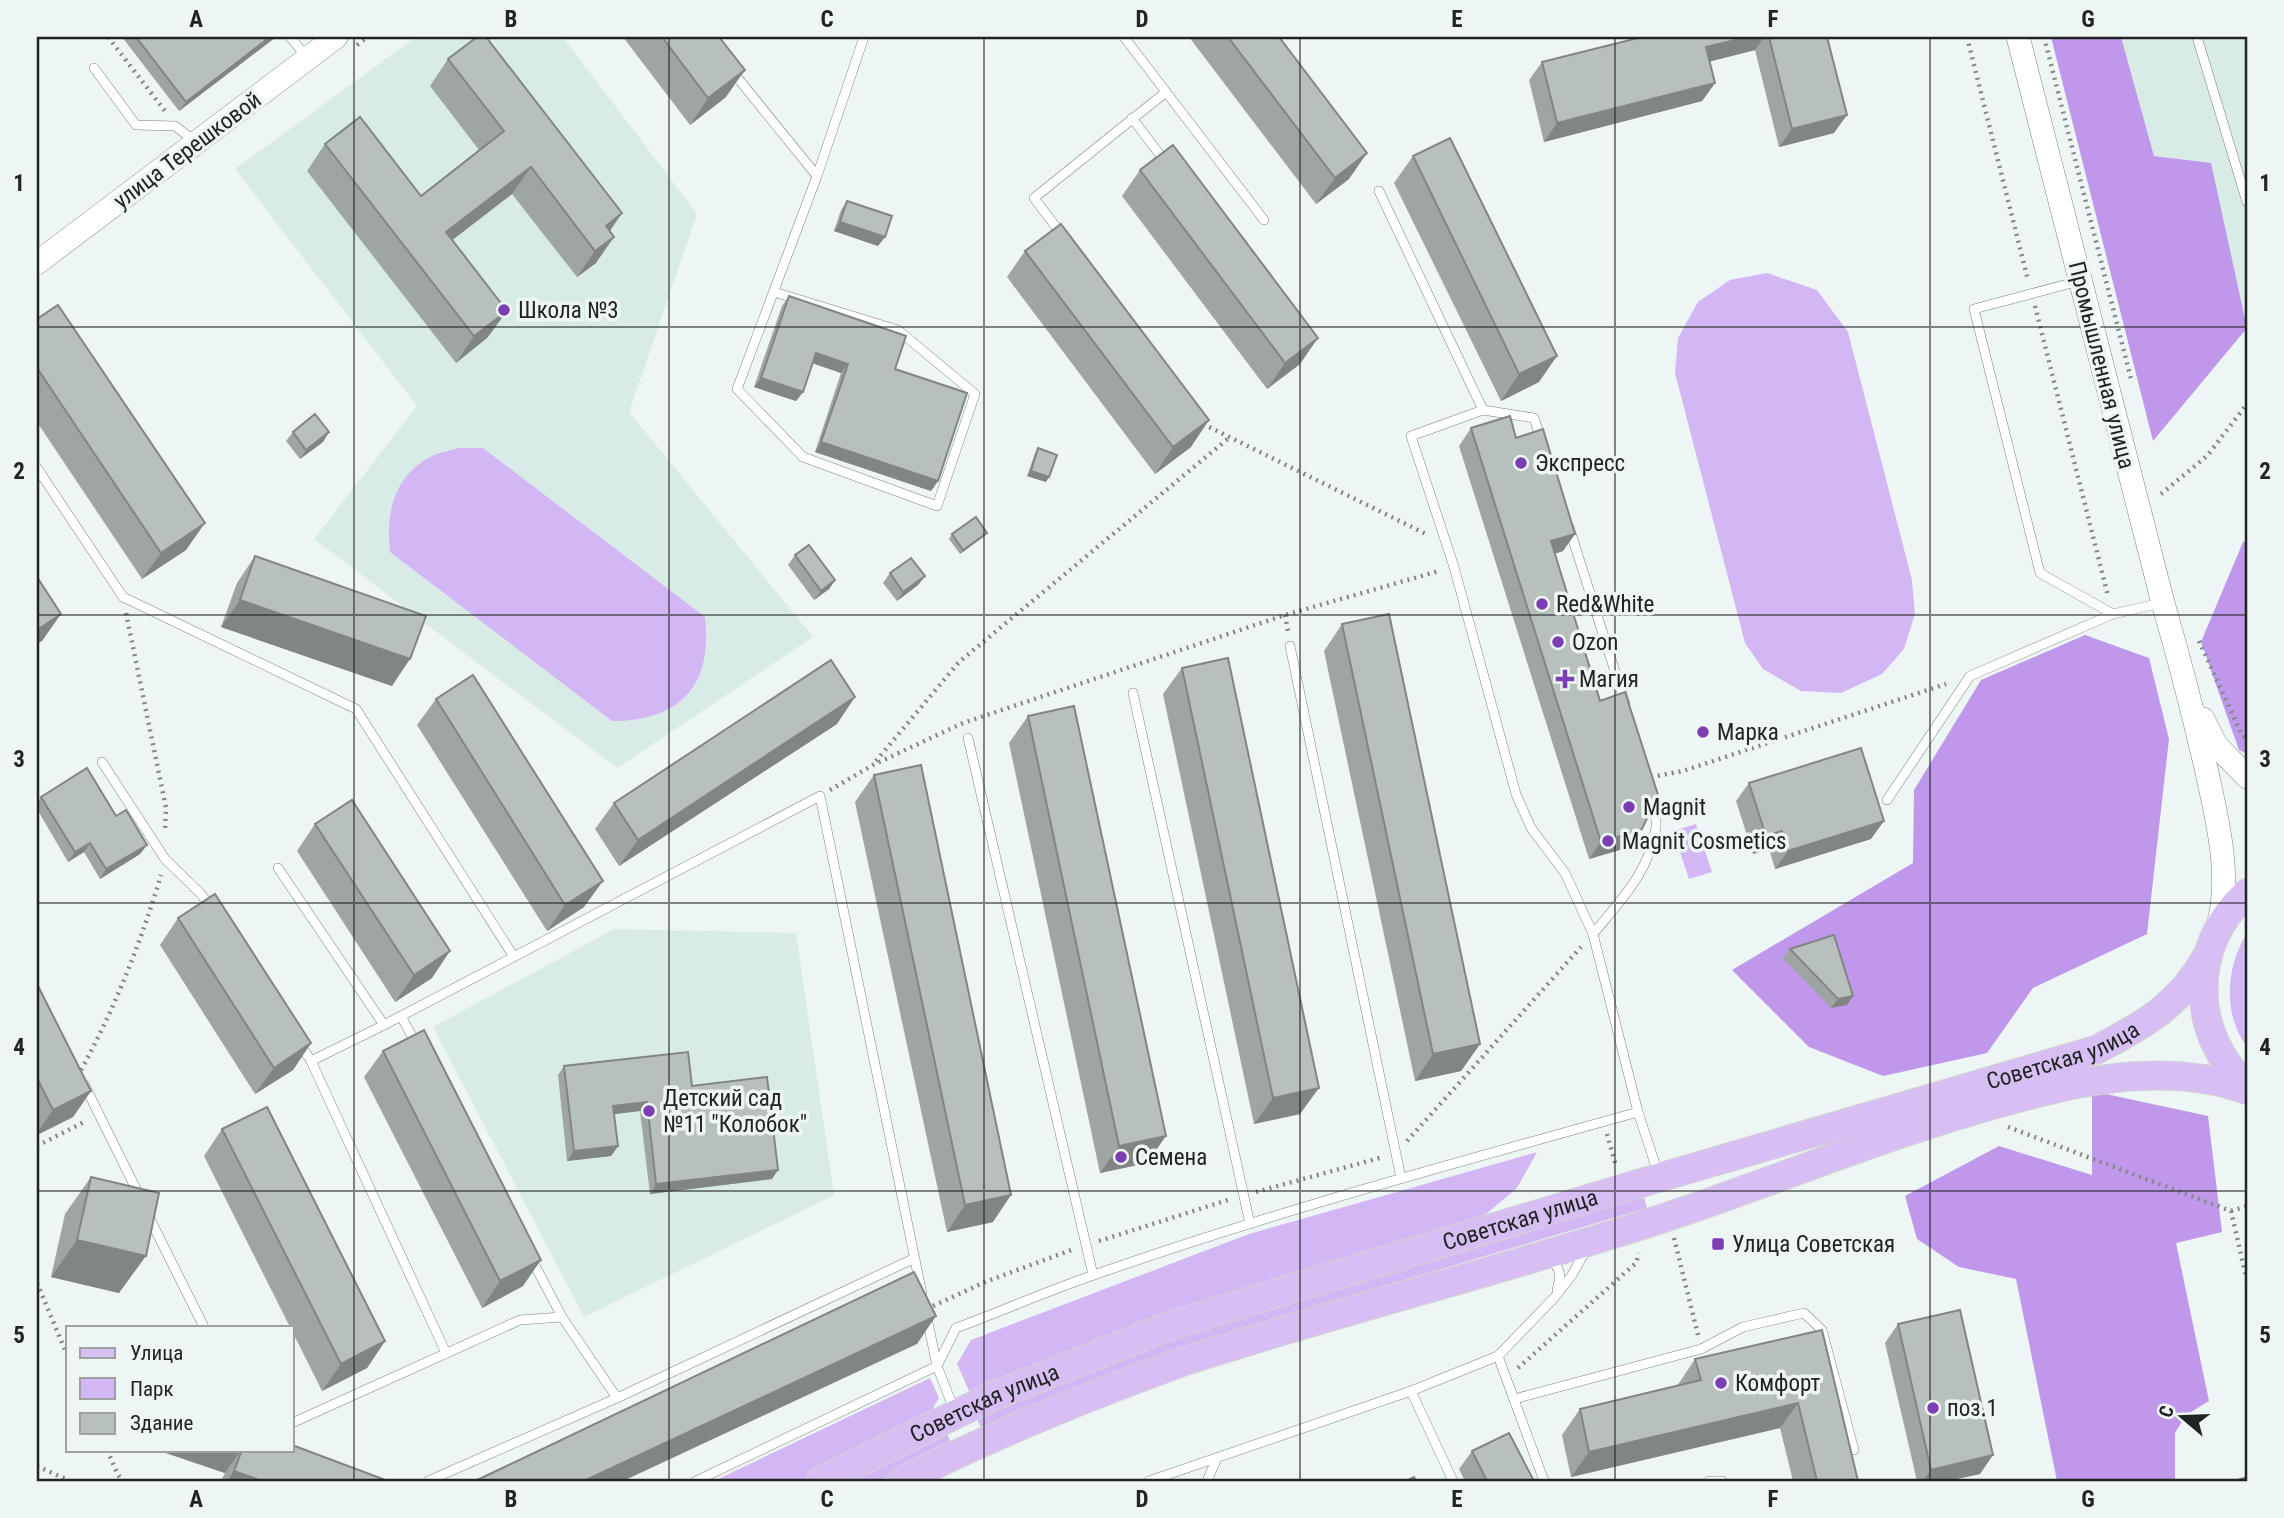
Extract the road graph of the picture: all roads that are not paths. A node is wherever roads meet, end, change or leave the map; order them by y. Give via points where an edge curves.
1 (290, 37) edge
2 (336, 37) edge
3 (864, 37) edge
4 (1124, 37) edge
5 (2018, 37) edge
6 (2197, 37) edge
7 (308, 58) junction
8 (721, 58) edge
9 (94, 68) dead end
10 (1166, 92) junction
11 (1132, 118) junction
12 (197, 143) junction
13 (1172, 172) edge
14 (817, 176) junction
15 (1379, 191) dead end
16 (2247, 202) edge
17 (1264, 220) dead end
18 (1067, 241) edge
19 (37, 264) edge
20 (2081, 281) junction
21 (775, 292) junction
22 (1483, 410) junction
23 (1542, 444) edge
24 (37, 468) edge
25 (1564, 511) edge
26 (2163, 603) junction
27 (2113, 614) junction
28 (1290, 646) dead end
29 (2189, 692) junction
30 (1133, 694) dead end
31 (1628, 711) edge
32 (968, 738) dead end
33 (102, 762) dead end
34 (2247, 777) edge
35 (1649, 778) edge
36 (1887, 800) dead end
37 (278, 868) dead end
38 (2247, 893) edge
39 (216, 916) edge
40 (1593, 934) junction
41 (2211, 945) junction
42 (513, 957) junction
43 (401, 1016) junction
44 (384, 1025) junction
45 (297, 1038) edge
46 (421, 1052) edge
47 (312, 1060) junction
48 (79, 1074) edge
49 (2247, 1088) edge
50 (1996, 1103) junction
51 (1638, 1112) junction
52 (1901, 1119) junction
53 (1659, 1177) junction
54 (1401, 1178) junction
55 (1250, 1224) junction
56 (1591, 1241) junction
57 (524, 1245) edge
58 (1538, 1256) junction
59 (915, 1258) junction
60 (1093, 1275) junction
61 (1554, 1298) junction
62 (562, 1317) junction
63 (204, 1326) edge
64 (446, 1353) junction
65 (1498, 1356) junction
66 (937, 1366) junction
67 (1411, 1391) junction
68 (617, 1398) junction
69 (1514, 1399) junction
70 (956, 1413) junction
71 (294, 1422) edge
72 (1854, 1450) edge
73 (1217, 1458) junction
74 (428, 1481) edge
75 (696, 1481) edge
76 (820, 1481) edge
77 (902, 1481) edge
78 (1149, 1481) edge
79 (1207, 1481) edge
80 (1453, 1481) edge
81 (1544, 1481) edge
82 (1710, 1481) edge
83 (1722, 1481) edge

1 - 7 lane
2 - 7 street, улица Терешковой
3 - 14 lane
4 - 10 lane
5 - 20 street, Промышленная улица
6 - 16 lane
7 - 12 street, улица Терешковой
8 - 14 lane
9 - 12 lane via 136,125 175,126
10 - 11 lane
10 - 17 lane
11 - 13 lane
11 - 18 lane via 1034,198
12 - 19 street, улица Терешковой
14 - 21 lane
15 - 22 lane
20 - 26 street, Промышленная улица
20 - 27 lane via 1974,309 2040,573
21 - 21 lane via 737,388 803,457 937,506 975,394 898,330
22 - 23 lane via 1534,418
22 - 40 lane via 1411,436 1454,567 1516,794 1531,828 1565,873
24 - 42 lane via 123,597 356,709
25 - 31 lane
26 - 27 lane
26 - 29 street, Промышленная улица
27 - 36 lane via 1970,676
28 - 54 lane
29 - 34 street, Промышленная улица via 2216,745
29 - 41 street, Промышленная улица via 2224,869 2222,909
30 - 55 lane
32 - 60 lane
33 - 39 lane via 165,859
35 - 40 lane via 1657,824 1650,850 1638,879
37 - 44 lane
38 - 41 main road, Советская улица via 2228,913
40 - 51 lane
41 - 49 main road via 2203,981 2210,1033
41 - 50 main road, Советская улица via 2197,975 2163,1010
42 - 43 lane
42 - 59 lane via 820,796
43 - 44 lane
43 - 46 lane
44 - 47 lane
45 - 47 lane
47 - 64 lane
48 - 63 lane
49 - 50 main road, Советская улица via 2193,1077 2130,1076
50 - 52 main road, Советская улица
51 - 53 lane
51 - 54 lane
52 - 53 main road, Советская улица
52 - 56 main road, Советская улица via 1664,1217
53 - 70 main road, Советская улица via 1172,1325
54 - 55 lane
55 - 60 lane
56 - 58 main road, Советская улица
56 - 61 lane
57 - 62 lane
58 - 61 lane via 1558,1266 1561,1277
58 - 77 main road, Советская улица via 1185,1361 969,1447
59 - 66 lane
59 - 68 lane
60 - 66 lane via 956,1328
61 - 65 lane
62 - 64 lane via 520,1320
62 - 68 lane
64 - 71 lane
65 - 67 lane
65 - 69 lane
66 - 70 lane
66 - 75 lane
67 - 73 lane
67 - 80 lane
68 - 74 lane
69 - 72 lane via 1701,1349 1743,1327 1804,1313 1822,1330
69 - 81 lane
70 - 76 main road, Советская улица
73 - 78 lane
73 - 79 lane
82 - 83 lane

